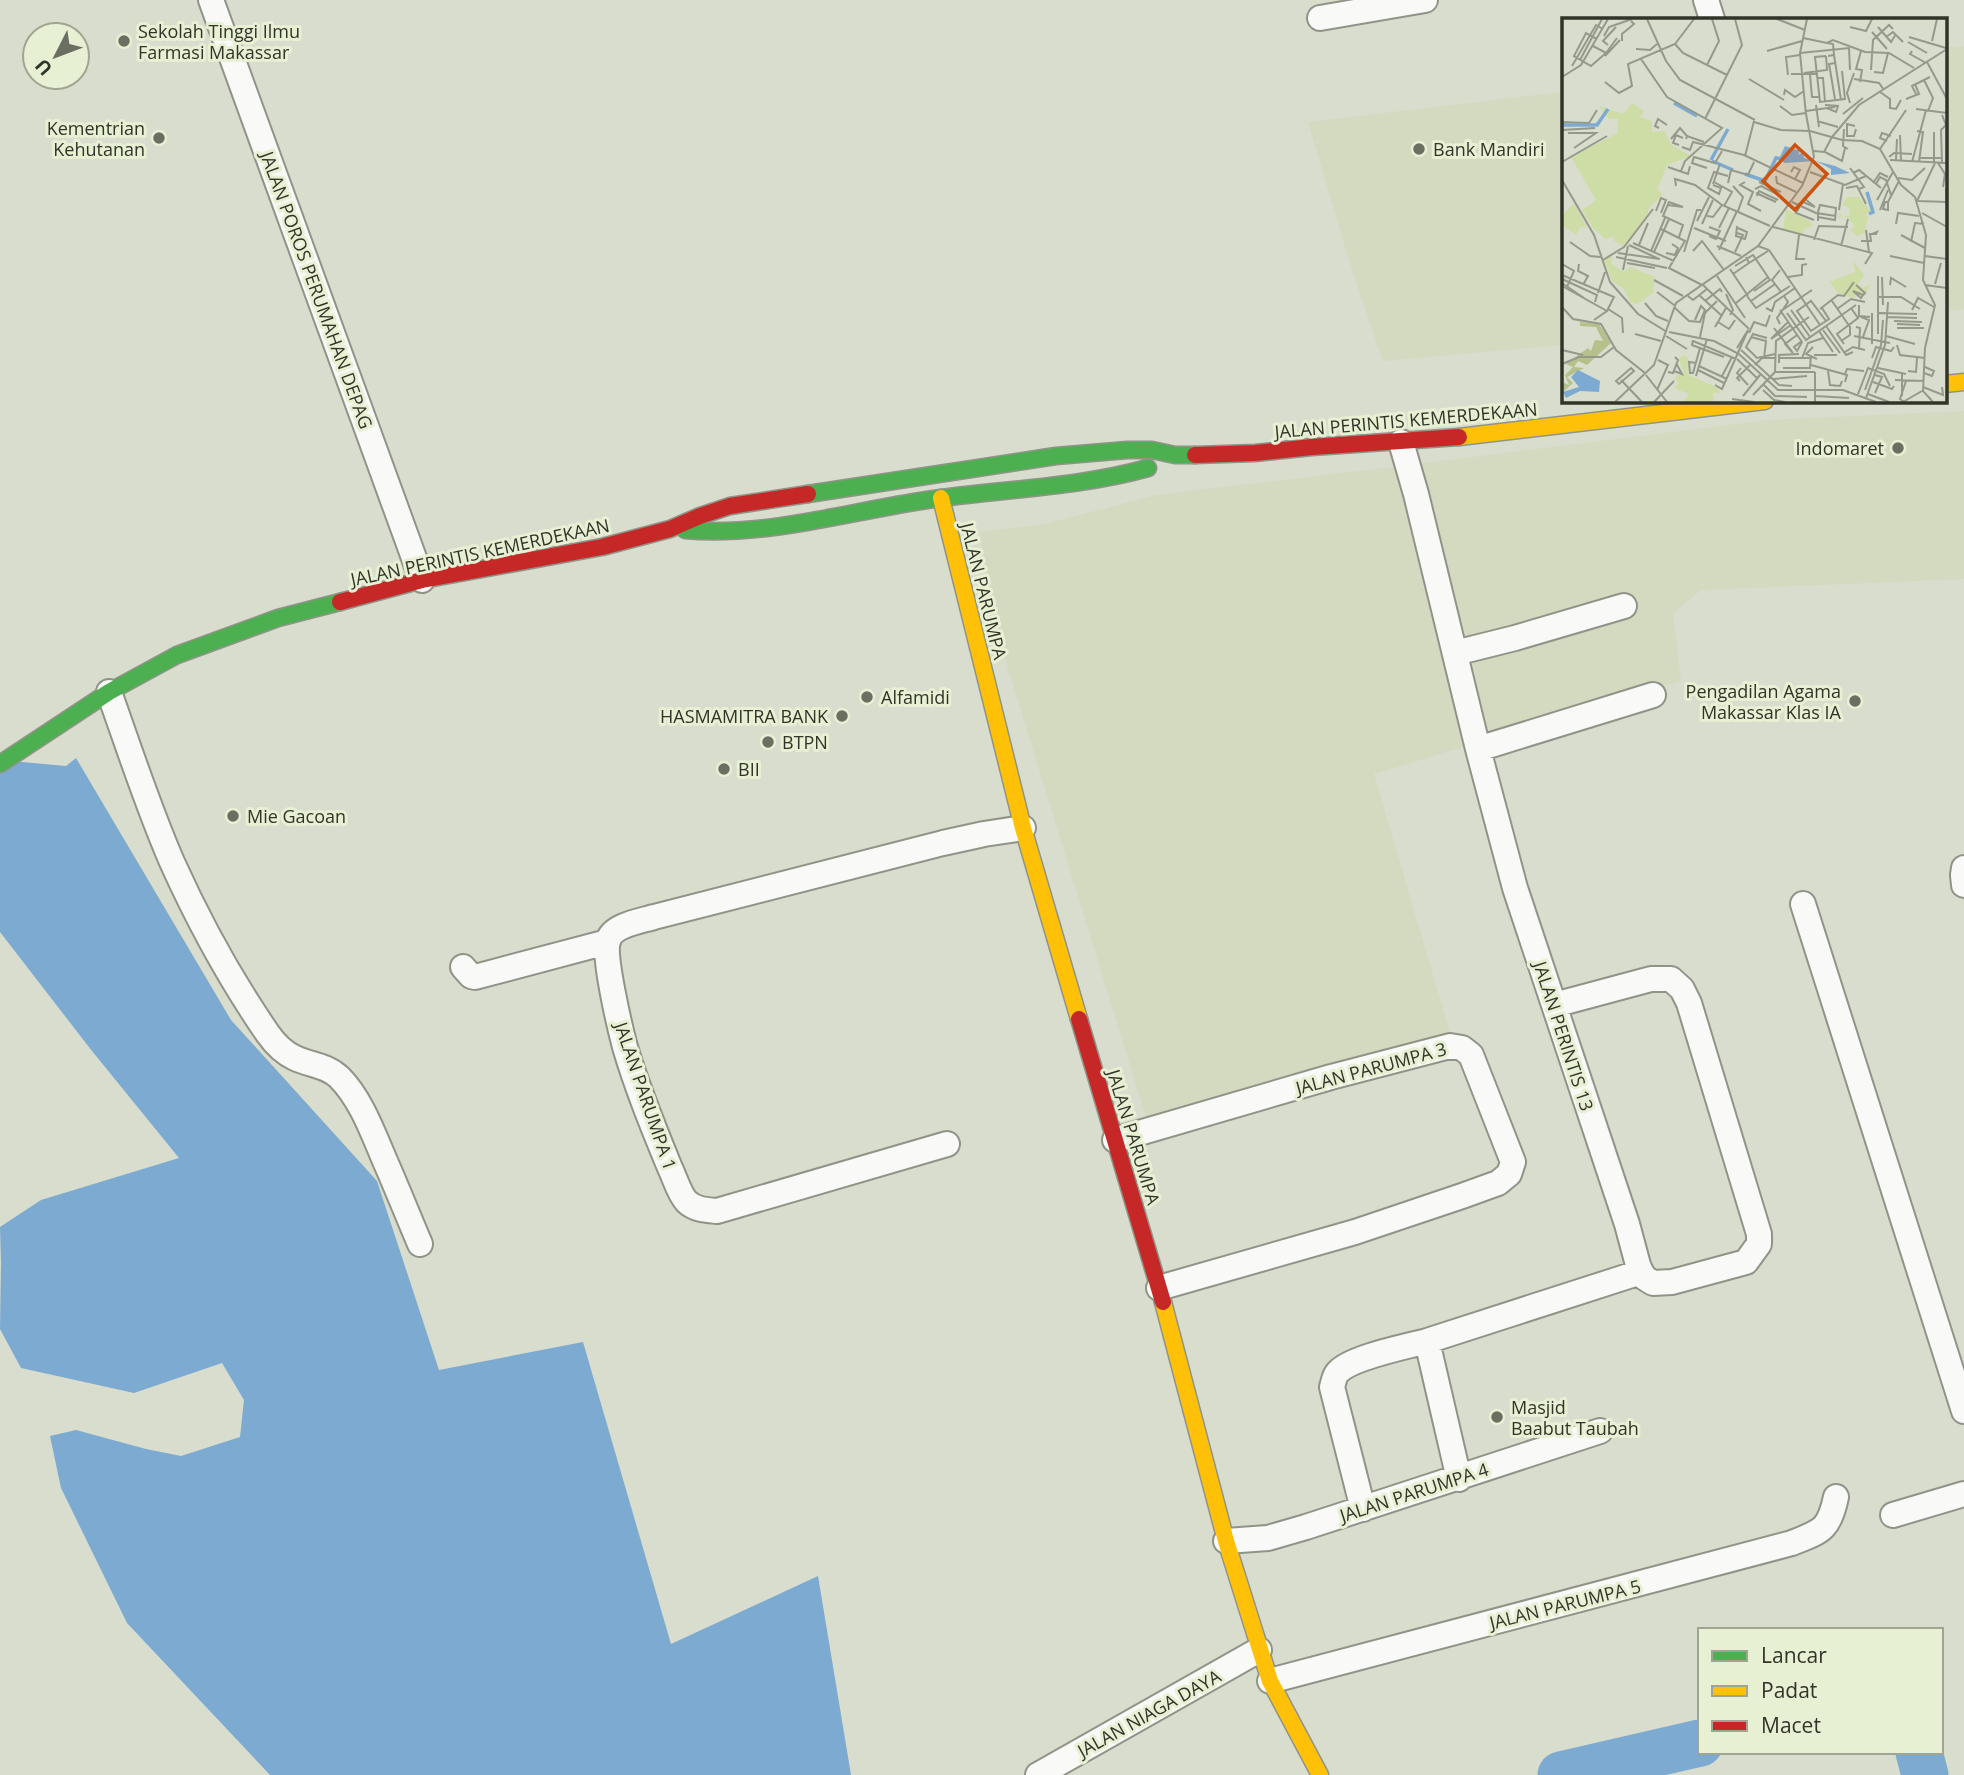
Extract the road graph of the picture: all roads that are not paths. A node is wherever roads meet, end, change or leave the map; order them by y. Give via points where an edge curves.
1 (211, 0) edge
2 (1425, 0) edge
3 (1706, 0) edge
4 (1362, 5) edge
5 (1320, 18) dead end
6 (1712, 18) edge
7 (1964, 382) edge
8 (1946, 384) edge
9 (1757, 402) edge
10 (1401, 442) junction
11 (1175, 455) junction
12 (941, 498) junction
13 (670, 529) junction
14 (422, 580) junction
15 (1624, 606) dead end
16 (1455, 653) junction
17 (108, 692) junction
18 (1653, 695) dead end
19 (1478, 749) junction
20 (0, 764) edge
21 (1023, 828) junction
22 (1964, 868) edge
23 (1964, 885) edge
24 (1803, 904) dead end
25 (607, 942) junction
26 (463, 967) dead end
27 (1554, 1005) junction
28 (1115, 1140) junction
29 (947, 1144) dead end
30 (420, 1244) dead end
31 (1641, 1272) junction
32 (1159, 1288) junction
33 (1427, 1341) junction
34 (1964, 1411) edge
35 (1600, 1431) dead end
36 (1458, 1479) junction
37 (1964, 1494) edge
38 (1836, 1497) dead end
39 (1363, 1509) junction
40 (1893, 1514) dead end
41 (1226, 1541) junction
42 (1259, 1650) junction
43 (1270, 1681) junction
44 (1038, 1775) edge
45 (1320, 1775) edge

1 - 14 street, JALAN POROS PERUMAHAN DEPAG
2 - 4 street
3 - 6 street
4 - 5 street
7 - 8 main road
9 - 10 main road, JALAN PERINTIS KEMERDEKAAN
10 - 11 main road, JALAN PERINTIS KEMERDEKAAN
10 - 16 street, JALAN PERINTIS 13
11 - 12 main road, JALAN PERINTIS KEMERDEKAAN via 1132,473
11 - 13 main road, JALAN PERINTIS KEMERDEKAAN via 1127,450 1056,456 730,506
12 - 13 main road, JALAN PERINTIS KEMERDEKAAN via 736,532
12 - 21 main road, JALAN PARUMPA
13 - 14 main road, JALAN PERINTIS KEMERDEKAAN via 602,547
14 - 17 main road, JALAN PERINTIS KEMERDEKAAN via 278,618 177,655
15 - 16 street
16 - 19 street, JALAN PERINTIS 13
17 - 20 main road, JALAN PERINTIS KEMERDEKAAN
17 - 30 street via 171,859 223,965 282,1050 325,1067 349,1089
18 - 19 street
19 - 27 street, JALAN PERINTIS 13 via 1514,888
21 - 25 street via 943,843 654,917 617,930
21 - 28 main road, JALAN PARUMPA
22 - 23 street
24 - 34 street
25 - 26 street via 475,977
25 - 29 street, JALAN PARUMPA 1 via 625,1046 676,1182 687,1201 700,1209 717,1211
27 - 31 street, JALAN PERINTIS 13
27 - 31 street via 1651,979 1671,979 1689,1003 1759,1244 1746,1262 1672,1282 1653,1283
28 - 32 main road, JALAN PARUMPA
28 - 32 street, JALAN PARUMPA 3 via 1450,1046 1471,1055 1513,1162 1509,1174 1498,1183 1462,1196
31 - 33 street
32 - 41 main road, JALAN PARUMPA
33 - 36 street
33 - 39 street via 1357,1361 1335,1375 1332,1387
35 - 36 street, JALAN PARUMPA 4
36 - 39 street, JALAN PARUMPA 4
37 - 40 street
38 - 43 street, JALAN PARUMPA 5 via 1825,1527 1792,1543
39 - 41 street, JALAN PARUMPA 4 via 1268,1538
41 - 42 main road, JALAN PARUMPA
42 - 43 main road, JALAN PARUMPA
42 - 44 street, JALAN NIAGA DAYA
43 - 45 main road, JALAN PARUMPA

